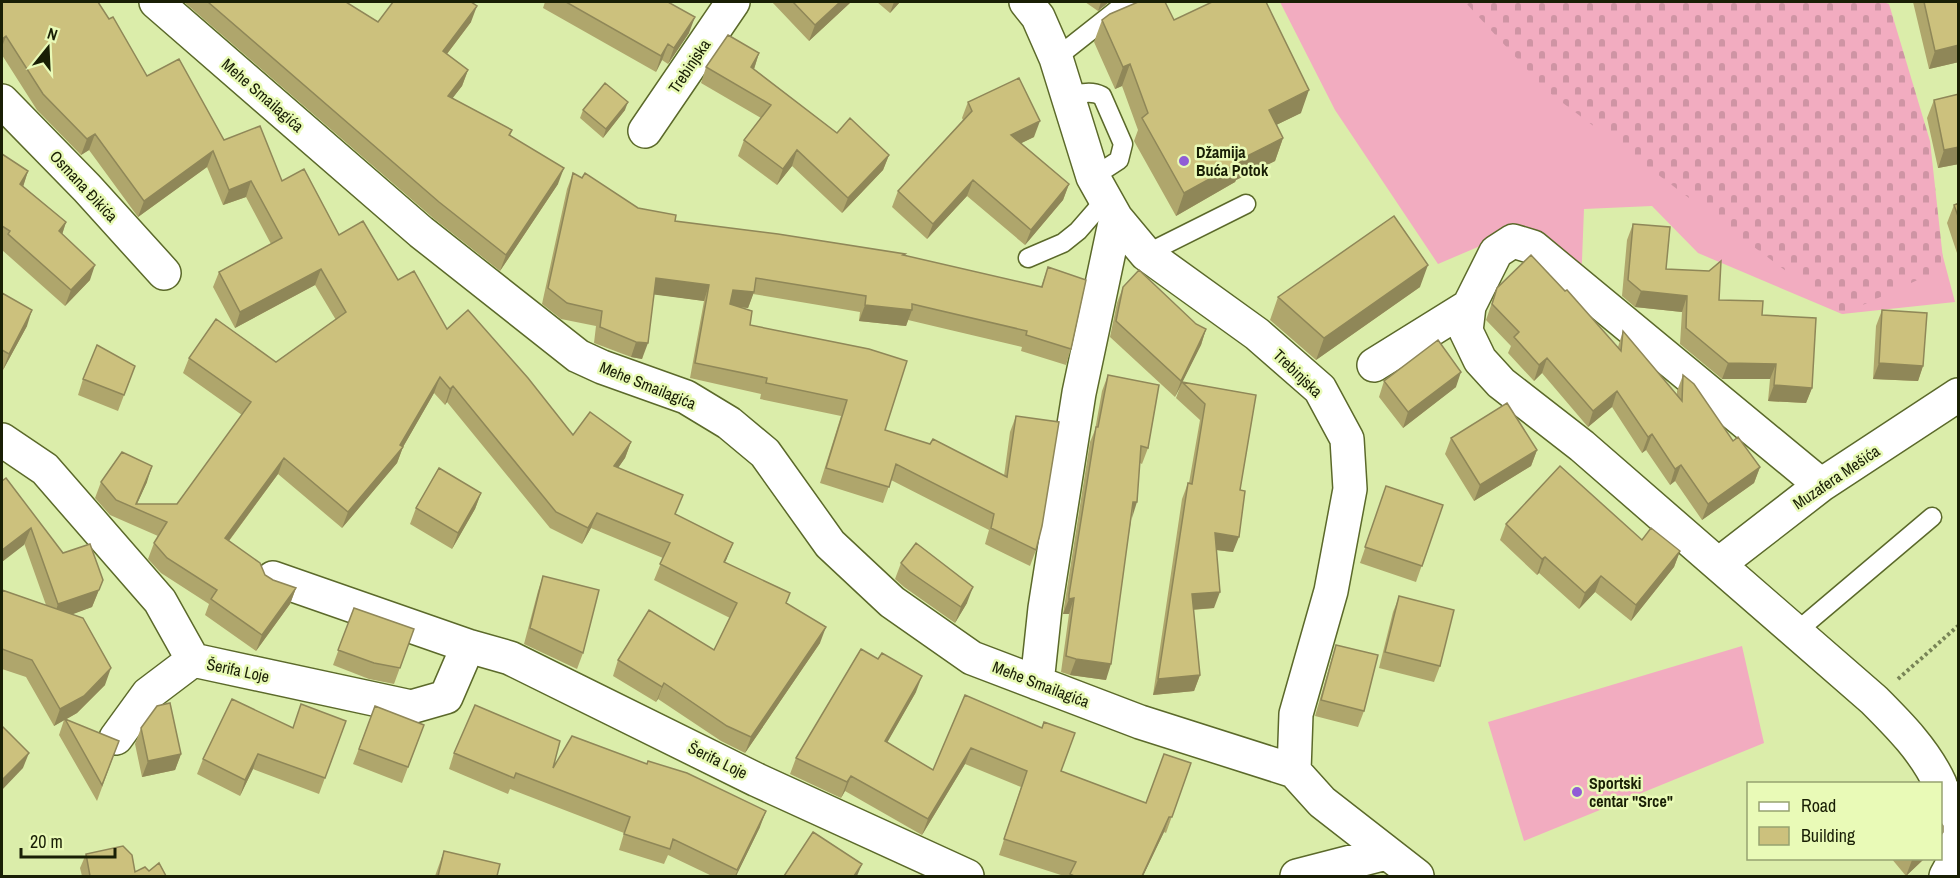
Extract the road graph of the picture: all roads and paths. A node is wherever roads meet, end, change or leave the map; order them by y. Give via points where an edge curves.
1 (156, 2) edge
2 (733, 2) edge
3 (1026, 2) edge
4 (1127, 2) edge
5 (1056, 58) junction
6 (2, 101) edge
7 (645, 131) dead end
8 (1105, 198) junction
9 (1246, 204) dead end
10 (1146, 254) junction
11 (1028, 258) dead end
12 (164, 273) dead end
13 (1469, 306) junction
14 (1374, 365) dead end
15 (1959, 395) edge
16 (2, 440) edge
17 (1821, 485) junction
18 (1932, 517) dead end
19 (1719, 564) junction
20 (273, 578) edge
21 (1959, 626) edge
22 (1796, 632) junction
23 (468, 646) junction
24 (193, 660) junction
25 (1037, 683) junction
26 (1874, 700) junction
27 (116, 738) edge
28 (1294, 771) junction
29 (1939, 782) edge
30 (1942, 788) edge
31 (1386, 853) junction
32 (967, 876) edge
33 (1297, 876) edge
34 (1417, 876) edge
35 (1946, 876) edge

1 - 25 street, Mehe Smailagića via 421,232 578,356 686,397 729,423 765,453 830,544 892,602 972,658
2 - 7 street, Trebinjska
3 - 5 street, Trebinjska via 1038,16
4 - 5 lane
5 - 8 street, Trebinjska
6 - 12 street, Osmana Đikića
8 - 10 street, Trebinjska
8 - 11 lane via 1063,243
8 - 25 street
9 - 10 lane
10 - 28 street, Trebinjska via 1257,334 1320,389 1347,439 1350,489 1331,591 1296,714
13 - 14 street
13 - 17 street via 1496,252 1513,241 1533,247
13 - 19 street via 1466,331 1480,360 1501,383 1582,446
15 - 17 street, Muzafera Mešića
16 - 24 street, Šerifa Loje via 45,469 153,592
17 - 19 street, Muzafera Mešića
18 - 22 lane
19 - 22 street
20 - 23 street, Šerifa Loje
21 - 26 path
22 - 26 street
23 - 24 street, Šerifa Loje via 446,697 411,707
23 - 32 street, Šerifa Loje via 510,658 757,780
24 - 27 street via 148,694
25 - 28 street, Mehe Smailagića via 1140,722
26 - 29 street via 1931,764
28 - 31 street via 1322,802
30 - 35 street via 1954,814 1957,856
31 - 33 street
31 - 34 street

